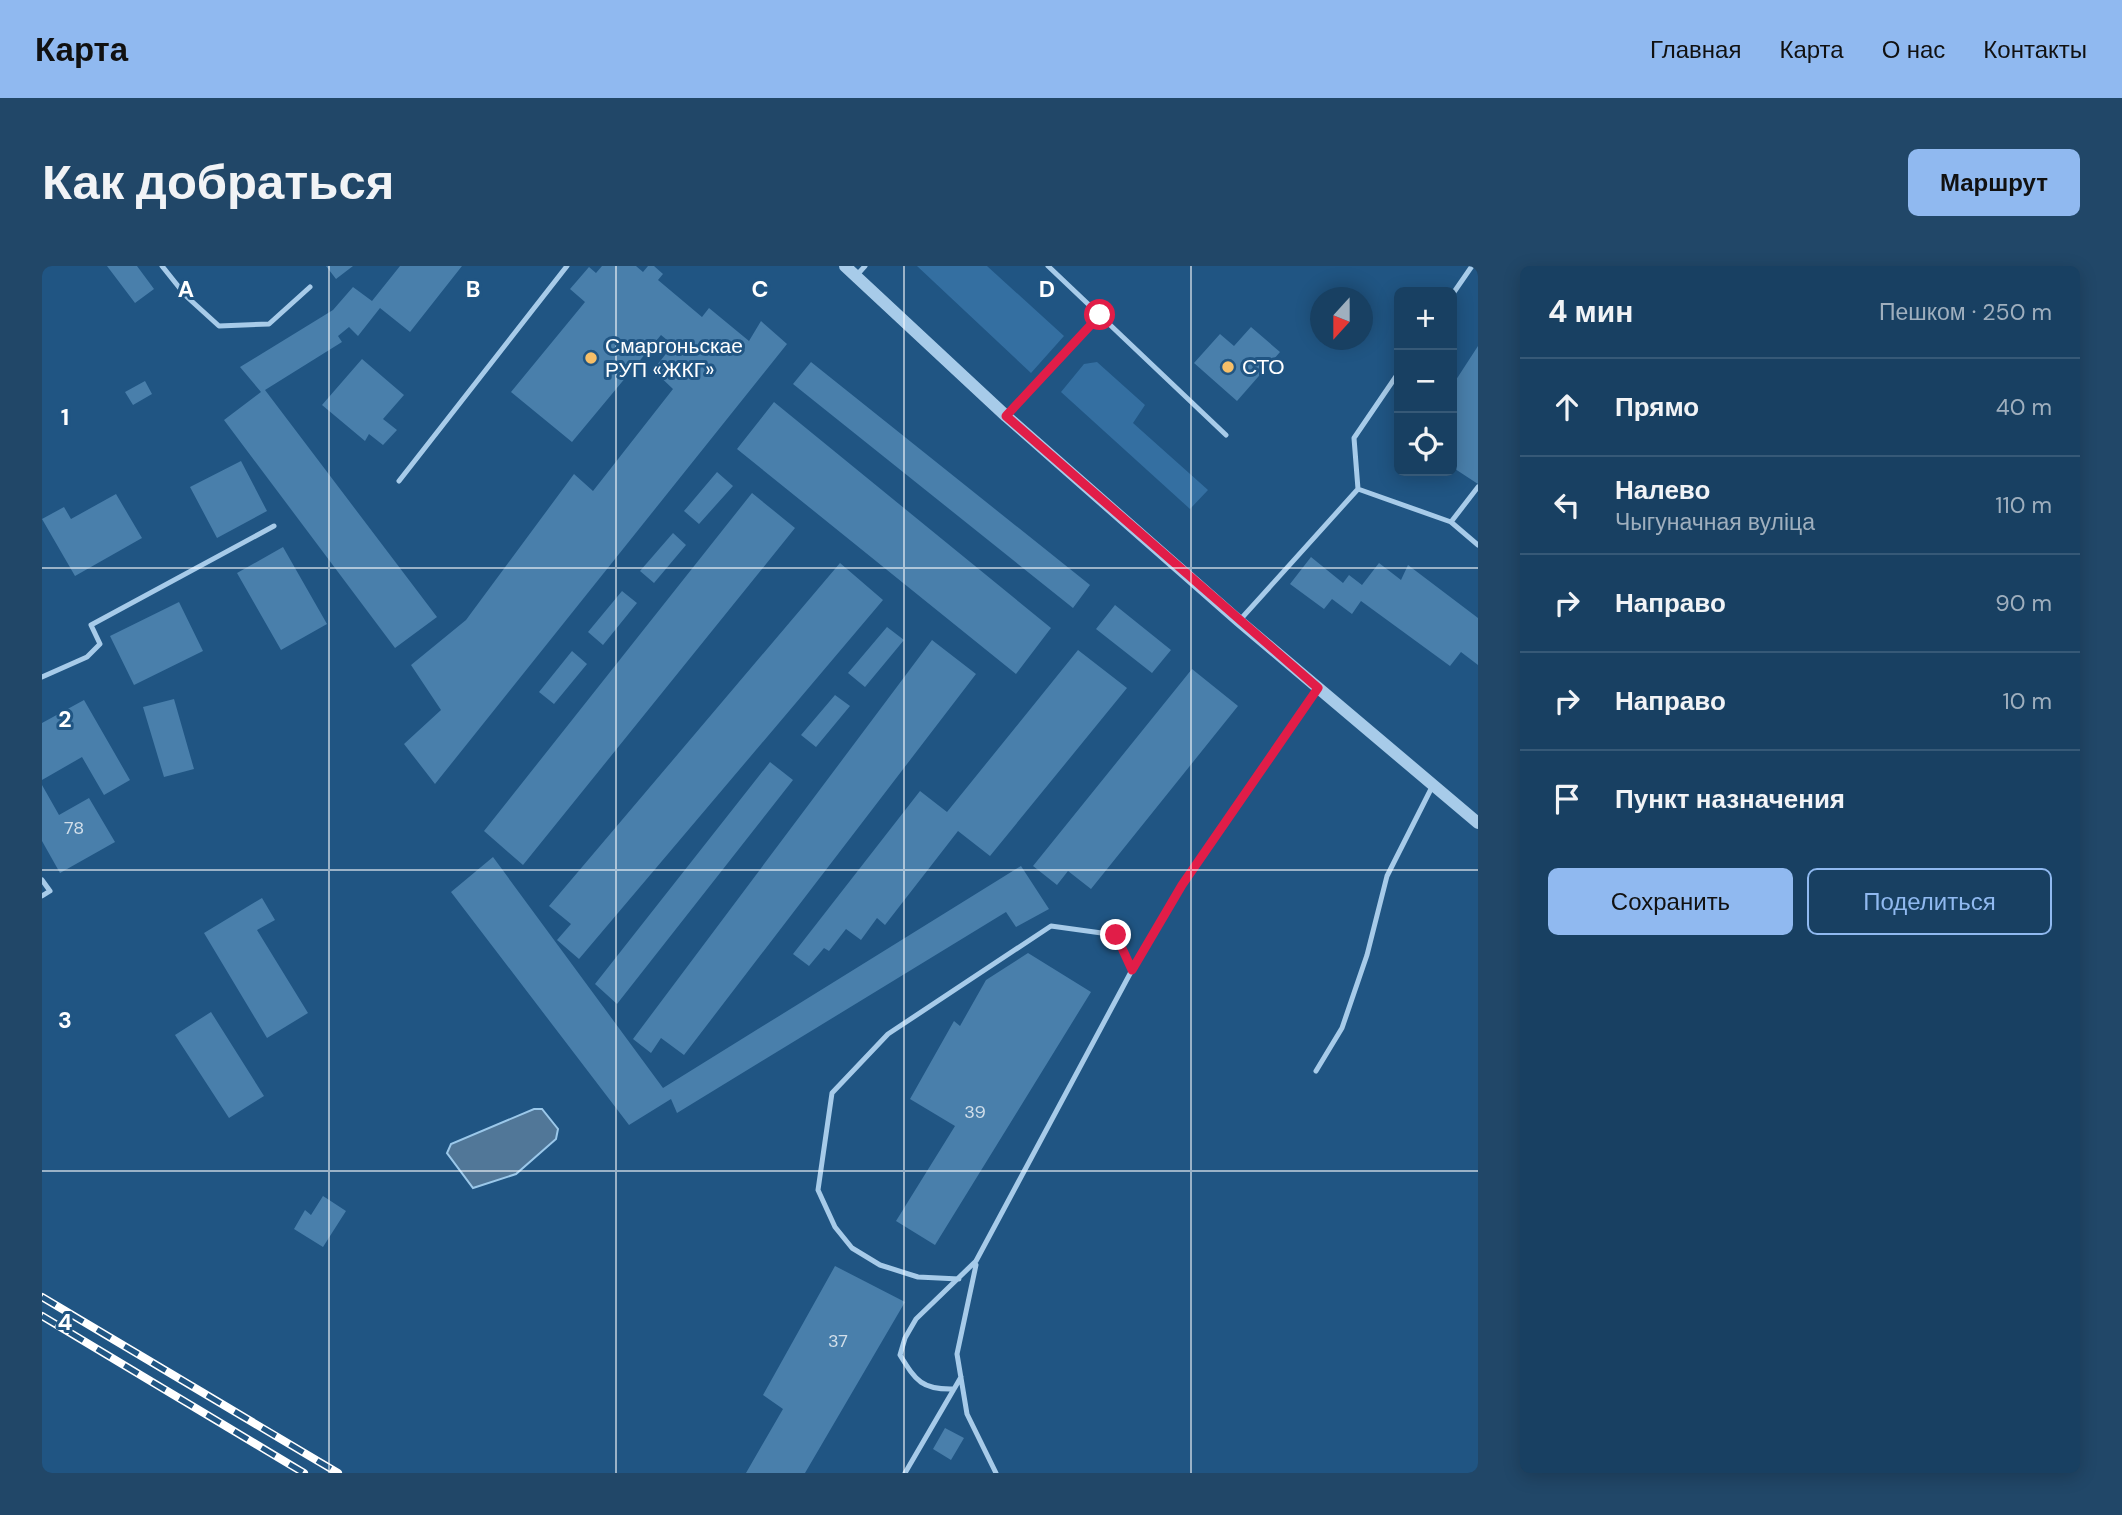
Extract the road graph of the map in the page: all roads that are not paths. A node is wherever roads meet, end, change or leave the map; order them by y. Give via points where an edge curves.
1 (162, 266) edge
2 (567, 266) edge
3 (845, 266) edge
4 (1048, 266) edge
5 (1472, 266) edge
6 (861, 271) edge
7 (310, 287) dead end
8 (1457, 288) edge
9 (1100, 315) junction
10 (1394, 379) edge
11 (1006, 416) junction
12 (1226, 435) dead end
13 (399, 481) dead end
14 (1478, 487) edge
15 (1357, 489) junction
16 (1451, 522) junction
17 (274, 526) dead end
18 (1478, 545) edge
19 (1239, 621) junction
20 (42, 677) edge
21 (1318, 688) junction
22 (1433, 785) junction
23 (1478, 823) edge
24 (42, 880) edge
25 (42, 897) edge
26 (1132, 970) junction
27 (1316, 1071) dead end
28 (976, 1261) junction
29 (959, 1279) junction
30 (961, 1377) junction
31 (954, 1388) junction
32 (905, 1473) edge
33 (996, 1473) edge

1 - 7 lane via 219,326 268,324
2 - 13 lane
3 - 6 street
4 - 9 lane
5 - 8 lane
6 - 11 street
9 - 11 lane
9 - 12 lane
10 - 15 lane via 1354,438
11 - 19 street
14 - 16 lane
15 - 16 lane
15 - 19 lane
16 - 18 lane
17 - 20 lane via 91,625 100,644 87,657
19 - 21 street
21 - 22 street
21 - 26 lane via 1182,885
22 - 23 street
22 - 27 lane via 1387,876 1367,956 1342,1028
24 - 25 lane via 50,891
26 - 28 lane
26 - 29 lane via 1116,935 1051,926 888,1034 832,1093 818,1190 835,1227 852,1248 880,1265 918,1277
28 - 29 lane
28 - 30 lane via 957,1354
29 - 31 lane via 916,1319 900,1355 912,1375 933,1390
30 - 31 lane
30 - 33 lane via 967,1414
31 - 32 lane

